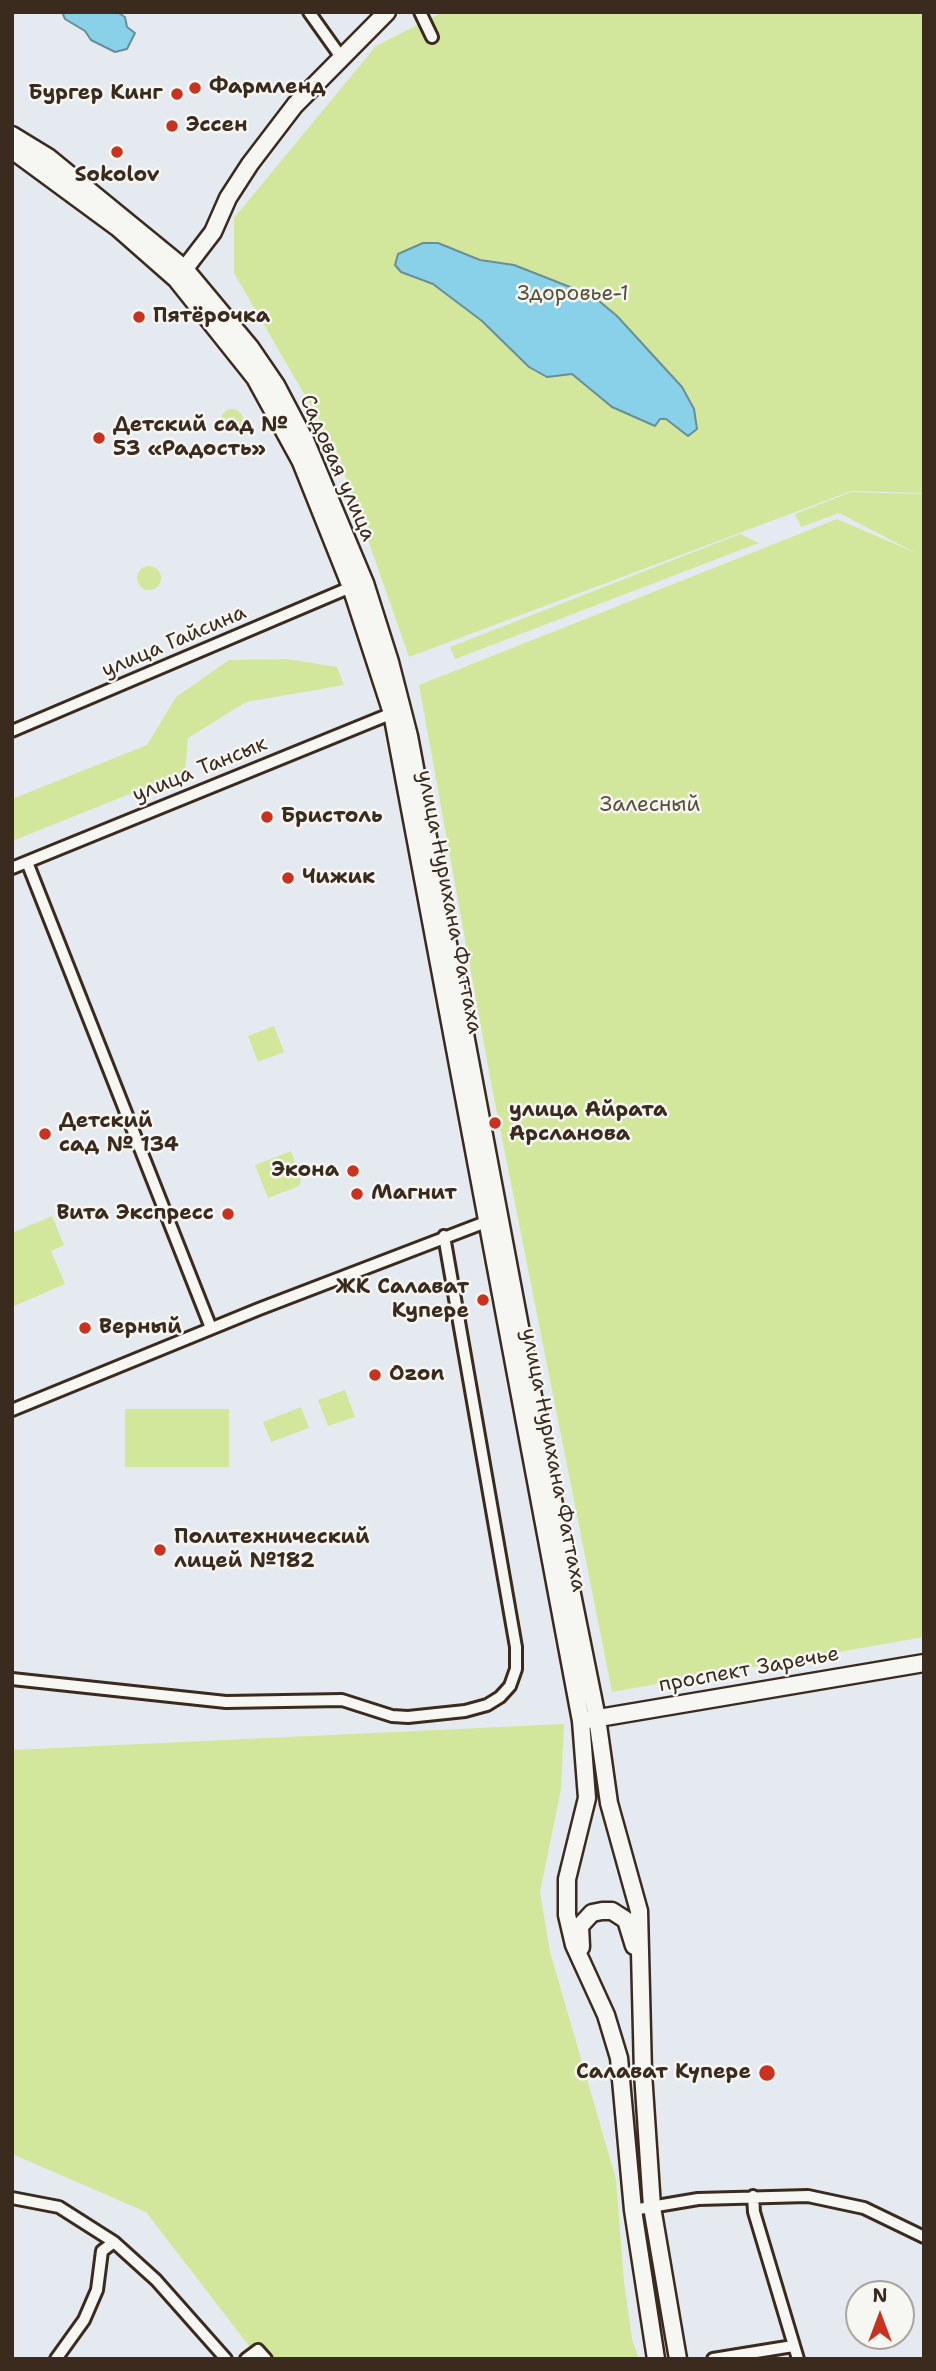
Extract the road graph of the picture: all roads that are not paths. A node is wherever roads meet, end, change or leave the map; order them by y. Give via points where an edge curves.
1 (309, 12) edge
2 (387, 12) edge
3 (420, 12) edge
4 (432, 37) dead end
5 (341, 57) junction
6 (12, 135) edge
7 (12, 150) edge
8 (181, 274) junction
9 (351, 587) junction
10 (397, 711) junction
11 (12, 731) edge
12 (27, 862) junction
13 (12, 868) edge
14 (494, 1219) junction
15 (444, 1236) junction
16 (211, 1328) junction
17 (12, 1410) edge
18 (924, 1663) edge
19 (12, 1679) edge
20 (589, 1719) junction
21 (582, 1960) junction
22 (640, 1962) junction
23 (753, 2196) junction
24 (12, 2198) edge
25 (652, 2207) junction
26 (633, 2210) junction
27 (924, 2237) edge
28 (114, 2242) junction
29 (793, 2346) junction
30 (56, 2359) edge
31 (226, 2359) edge
32 (246, 2359) edge
33 (266, 2359) edge
34 (656, 2359) edge
35 (678, 2359) edge
36 (713, 2359) edge
37 (798, 2359) edge

1 - 5 street
2 - 5 street
3 - 4 street
5 - 8 street via 295,105 250,164 213,232
6 - 8 street via 48,157
7 - 8 street
8 - 9 street, Садовая улица via 266,395 301,462
8 - 10 street, Садовая улица via 250,347 306,442 365,583
9 - 10 street, Садовая улица
9 - 11 street, улица Гайсина
10 - 12 street, улица Тансык
10 - 14 street, улица Нурихана Фаттаха
12 - 13 street, улица Тансык
12 - 16 street
14 - 15 street
14 - 20 street, улица Нурихана Фаттаха
15 - 16 street
15 - 19 street via 516,1647 510,1686 487,1705 408,1717 342,1700 226,1702
16 - 17 street
18 - 20 street, проспект Заречье
20 - 21 street, улица Нурихана Фаттаха via 587,1798 566,1899 569,1930
20 - 22 street, улица Нурихана Фаттаха via 639,1911
21 - 22 street via 579,1934 584,1920 592,1913 612,1911 626,1920
21 - 26 street, улица Нурихана Фаттаха via 619,2058
22 - 25 street, улица Нурихана Фаттаха
23 - 25 street
23 - 27 street via 807,2196 864,2208
23 - 29 street
24 - 28 street via 59,2207
25 - 26 street
25 - 35 street, улица Нурихана Фаттаха
26 - 34 street, улица Нурихана Фаттаха
28 - 30 street via 102,2251 97,2290 85,2320
28 - 31 street via 156,2280
29 - 36 street
29 - 37 street
32 - 33 street via 258,2350

